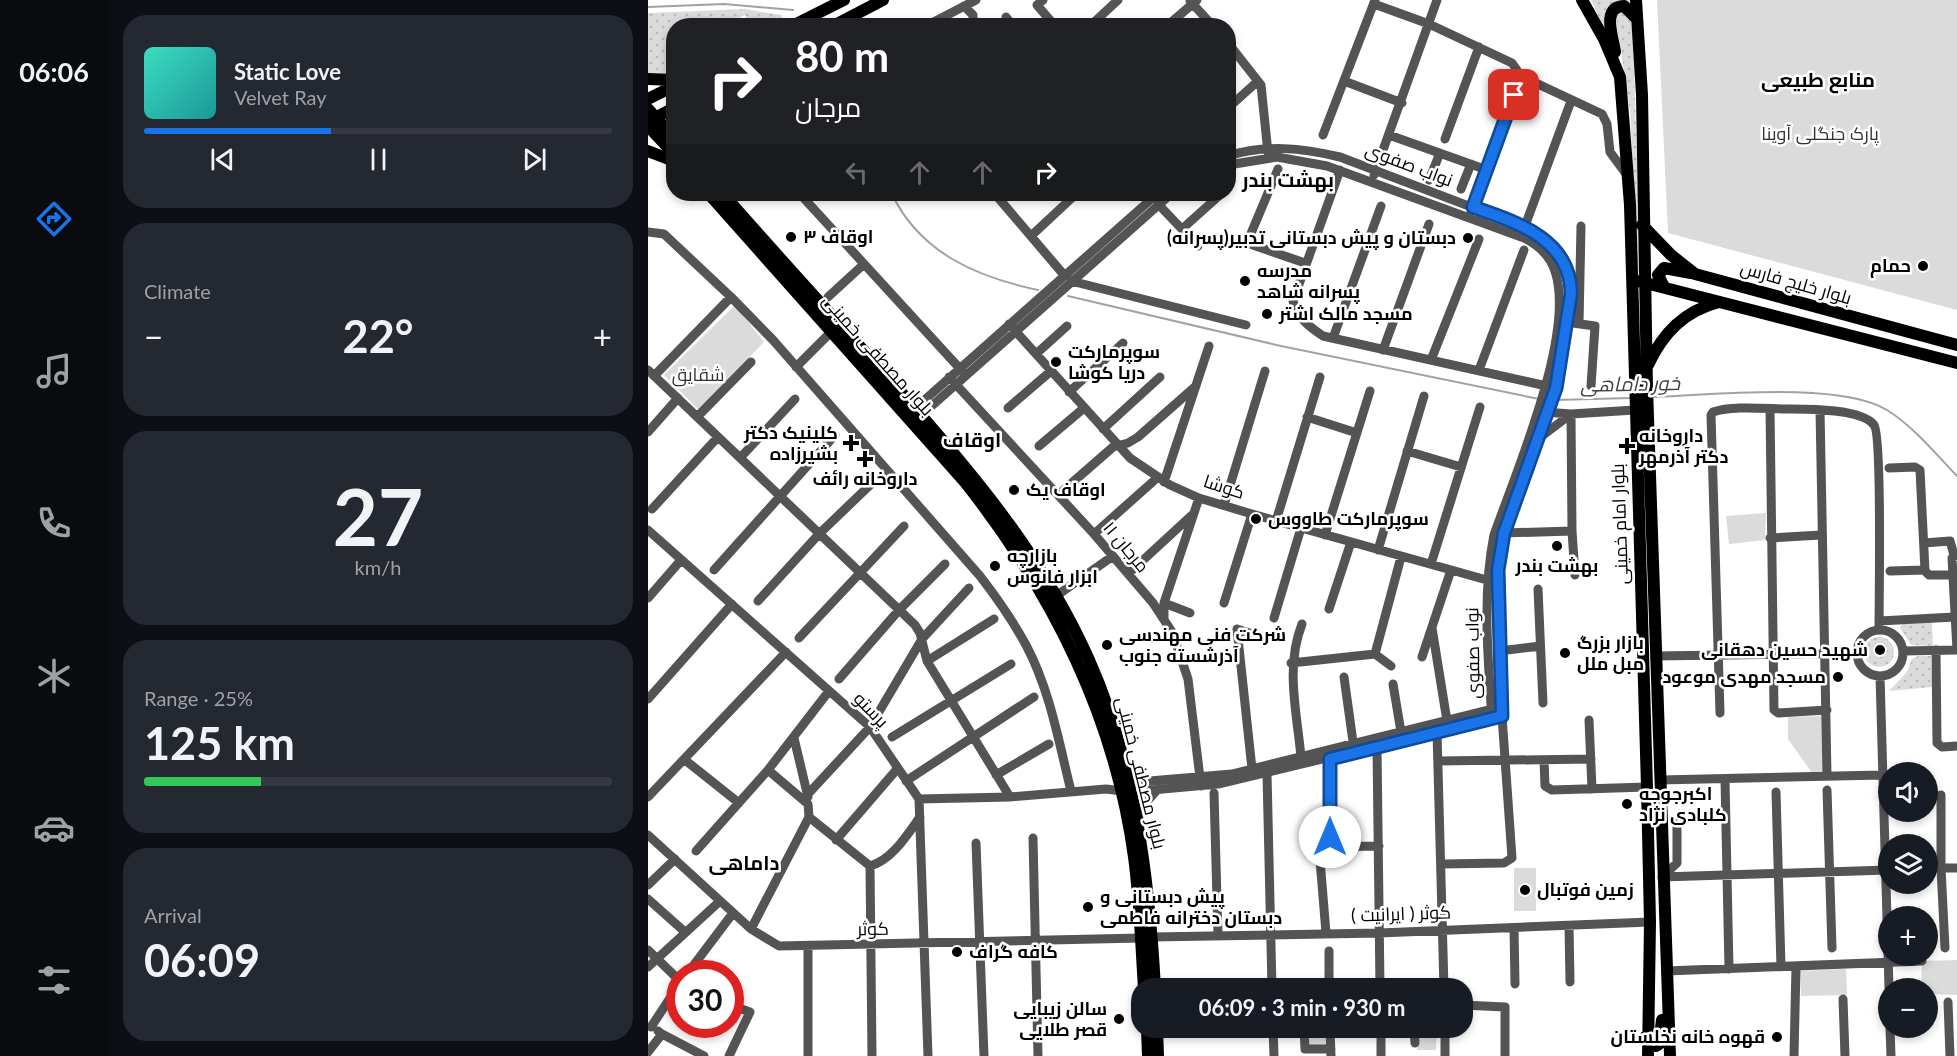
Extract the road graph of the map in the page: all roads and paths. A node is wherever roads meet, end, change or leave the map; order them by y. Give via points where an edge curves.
1 (843, 0) edge
2 (883, 0) edge
3 (976, 0) edge
4 (1042, 0) edge
5 (1118, 0) edge
6 (1437, 0) edge
7 (1582, 0) edge
8 (1636, 0) edge
9 (1193, 1) edge
10 (1374, 2) edge
11 (964, 6) junction
12 (808, 18) edge
13 (848, 18) edge
14 (941, 18) edge
15 (973, 18) edge
16 (1048, 18) edge
17 (1099, 18) edge
18 (1175, 18) edge
19 (1205, 18) edge
20 (1636, 18) junction
21 (1429, 24) junction
22 (1479, 47) junction
23 (1236, 53) edge
24 (1521, 76) junction
25 (1620, 77) junction
26 (648, 79) edge
27 (666, 80) edge
28 (1258, 81) junction
29 (1344, 81) junction
30 (666, 90) edge
31 (648, 99) edge
32 (1236, 101) edge
33 (1571, 101) junction
34 (1402, 103) junction
35 (666, 112) edge
36 (650, 119) edge
37 (666, 132) edge
38 (1323, 135) dead end
39 (1389, 135) junction
40 (1445, 139) dead end
41 (666, 142) edge
42 (648, 151) edge
43 (1268, 152) junction
44 (1440, 153) junction
45 (1236, 155) edge
46 (666, 158) edge
47 (1236, 162) edge
48 (1471, 164) junction
49 (1278, 169) dead end
50 (1340, 170) junction
51 (1376, 170) junction
52 (1487, 170) junction
53 (1627, 175) junction
54 (1372, 180) junction
55 (1429, 180) dead end
56 (1461, 189) dead end
57 (715, 201) edge
58 (729, 201) edge
59 (806, 201) edge
60 (1003, 201) edge
61 (1068, 201) edge
62 (1213, 201) edge
63 (1153, 203) edge
64 (1381, 206) dead end
65 (1473, 207) junction
66 (1469, 218) junction
67 (1429, 224) dead end
68 (1642, 225) junction
69 (1525, 226) junction
70 (1581, 226) dead end
71 (1182, 230) junction
72 (648, 232) edge
73 (1031, 236) junction
74 (1479, 239) dead end
75 (1198, 246) dead end
76 (1524, 250) dead end
77 (1305, 263) junction
78 (864, 264) junction
79 (1695, 274) junction
80 (1068, 278) junction
81 (1631, 279) junction
82 (1645, 282) junction
83 (1664, 287) junction
84 (731, 297) junction
85 (828, 297) dead end
86 (1722, 302) junction
87 (1567, 323) junction
88 (1579, 324) junction
89 (1246, 325) dead end
90 (1067, 326) dead end
91 (1012, 328) junction
92 (832, 331) junction
93 (1333, 338) junction
94 (1123, 343) dead end
95 (1957, 345) edge
96 (1209, 346) dead end
97 (1383, 350) junction
98 (1036, 354) junction
99 (1431, 360) junction
100 (751, 362) dead end
101 (1957, 363) edge
102 (796, 367) junction
103 (1647, 369) junction
104 (1479, 370) junction
105 (962, 371) junction
106 (1051, 371) junction
107 (1265, 371) dead end
108 (651, 373) edge
109 (1160, 377) dead end
110 (1320, 377) dead end
111 (952, 380) junction
112 (1196, 386) junction
113 (1591, 386) dead end
114 (1550, 390) junction
115 (1370, 391) dead end
116 (1070, 392) junction
117 (1424, 396) dead end
118 (678, 398) junction
119 (795, 399) dead end
120 (1480, 407) dead end
121 (1634, 407) junction
122 (1008, 408) dead end
123 (1084, 408) junction
124 (1538, 409) junction
125 (1770, 409) junction
126 (1549, 410) junction
127 (1820, 410) junction
128 (1572, 414) junction
129 (914, 415) junction
130 (697, 417) junction
131 (1307, 417) junction
132 (1103, 429) junction
133 (648, 432) edge
134 (1357, 433) junction
135 (835, 435) dead end
136 (718, 437) junction
137 (1540, 438) junction
138 (1118, 445) junction
139 (1039, 446) dead end
140 (1407, 451) junction
141 (740, 458) junction
142 (1461, 467) junction
143 (1889, 468) dead end
144 (1160, 480) junction
145 (871, 484) dead end
146 (779, 495) junction
147 (1058, 495) junction
148 (1199, 498) junction
149 (1224, 505) junction
150 (652, 509) dead end
151 (1194, 514) junction
152 (1252, 514) junction
153 (1276, 521) junction
154 (904, 526) dead end
155 (1301, 528) junction
156 (648, 530) edge
157 (1572, 531) junction
158 (1504, 533) junction
159 (819, 534) junction
160 (1094, 534) junction
161 (1325, 535) junction
162 (1821, 535) junction
163 (1770, 538) junction
164 (1351, 542) junction
165 (1924, 543) junction
166 (1378, 550) junction
167 (1113, 556) junction
168 (1954, 556) edge
169 (1401, 557) junction
170 (681, 560) junction
171 (945, 564) dead end
172 (1431, 564) junction
173 (714, 570) dead end
174 (1451, 570) junction
175 (1925, 570) junction
176 (1890, 571) dead end
177 (861, 573) junction
178 (1128, 574) junction
179 (1575, 574) dead end
180 (1953, 575) junction
181 (1493, 581) junction
182 (969, 588) dead end
183 (1538, 589) dead end
184 (1056, 596) junction
185 (648, 598) edge
186 (758, 600) dead end
187 (1164, 603) junction
188 (1224, 603) dead end
189 (732, 604) junction
190 (1329, 609) dead end
191 (899, 610) junction
192 (1190, 613) dead end
193 (1955, 617) junction
194 (1274, 618) dead end
195 (994, 619) dead end
196 (1164, 620) junction
197 (1302, 624) dead end
198 (1879, 625) junction
199 (1432, 628) junction
200 (799, 638) dead end
201 (1266, 638) dead end
202 (922, 639) junction
203 (1540, 646) junction
204 (1936, 650) junction
205 (1957, 650) edge
206 (1499, 651) junction
207 (1904, 651) junction
208 (786, 652) junction
209 (1857, 653) junction
210 (1375, 654) junction
211 (1775, 654) junction
212 (1825, 654) junction
213 (1718, 655) junction
214 (1655, 656) junction
215 (1422, 657) dead end
216 (927, 661) junction
217 (1291, 663) junction
218 (1011, 664) dead end
219 (1391, 666) dead end
220 (1880, 676) junction
221 (1344, 677) dead end
222 (839, 679) dead end
223 (1393, 684) dead end
224 (829, 691) junction
225 (1034, 697) dead end
226 (648, 699) edge
227 (949, 701) junction
228 (1543, 703) dead end
229 (1827, 710) junction
230 (1502, 711) junction
231 (1720, 713) dead end
232 (1491, 714) junction
233 (1589, 720) dead end
234 (1446, 721) junction
235 (870, 727) junction
236 (1401, 732) junction
237 (1437, 732) junction
238 (892, 737) dead end
239 (972, 737) junction
240 (794, 738) junction
241 (1049, 744) dead end
242 (1957, 746) edge
243 (1377, 747) junction
244 (1353, 748) junction
245 (1301, 757) junction
246 (1330, 759) junction
247 (1591, 759) junction
248 (685, 760) junction
249 (1505, 760) junction
250 (1540, 760) junction
251 (1438, 761) junction
252 (1883, 762) edge
253 (898, 768) junction
254 (1252, 769) junction
255 (768, 770) junction
256 (1267, 774) junction
257 (996, 775) junction
258 (1878, 775) edge
259 (1827, 776) junction
260 (1660, 780) junction
261 (1725, 780) junction
262 (906, 781) junction
263 (1200, 782) junction
264 (1124, 787) junction
265 (1647, 787) junction
266 (1158, 789) junction
267 (1592, 789) junction
268 (1827, 790) dead end
269 (1071, 791) junction
270 (1776, 792) dead end
271 (1214, 793) dead end
272 (1941, 795) dead end
273 (648, 797) edge
274 (1010, 797) junction
275 (808, 799) junction
276 (918, 799) junction
277 (739, 803) junction
278 (808, 817) junction
279 (920, 817) junction
280 (1677, 821) dead end
281 (1138, 826) junction
282 (648, 835) edge
283 (1033, 838) dead end
284 (836, 840) junction
285 (976, 843) dead end
286 (1379, 846) junction
287 (1325, 847) junction
288 (696, 851) dead end
289 (675, 859) junction
290 (1442, 864) junction
291 (870, 866) junction
292 (1941, 868) junction
293 (1957, 868) edge
294 (1878, 870) edge
295 (1830, 871) junction
296 (1779, 872) junction
297 (1729, 874) junction
298 (1662, 877) junction
299 (648, 885) edge
300 (648, 899) edge
301 (720, 901) junction
302 (733, 913) junction
303 (1650, 922) junction
304 (1569, 926) junction
305 (1514, 927) junction
306 (751, 929) junction
307 (1443, 930) junction
308 (685, 932) junction
309 (1326, 933) junction
310 (1379, 933) junction
311 (1271, 934) junction
312 (1218, 935) junction
313 (1146, 937) junction
314 (1036, 941) junction
315 (981, 943) junction
316 (925, 944) junction
317 (869, 945) junction
318 (808, 947) junction
319 (1832, 948) dead end
320 (1945, 948) dead end
321 (648, 950) edge
322 (1329, 951) dead end
323 (657, 959) junction
324 (698, 960) edge
325 (1878, 963) edge
326 (648, 967) edge
327 (1781, 967) junction
328 (1796, 967) junction
329 (1729, 969) junction
330 (666, 971) edge
331 (1666, 971) junction
332 (1144, 978) edge
333 (1153, 978) edge
334 (1272, 978) edge
335 (1329, 978) edge
336 (1380, 978) edge
337 (1444, 978) edge
338 (1570, 982) dead end
339 (1515, 984) dead end
340 (1667, 999) junction
341 (1843, 999) dead end
342 (1948, 1002) dead end
343 (666, 1003) edge
344 (1473, 1006) edge
345 (744, 1010) edge
346 (744, 1025) edge
347 (650, 1026) edge
348 (662, 1034) junction
349 (1646, 1036) junction
350 (738, 1038) edge
351 (1147, 1038) edge
352 (1157, 1038) edge
353 (1273, 1038) edge
354 (1304, 1038) edge
355 (1381, 1038) edge
356 (1414, 1038) edge
357 (1445, 1038) edge
358 (1890, 1038) edge
359 (1414, 1043) dead end
360 (648, 1052) edge
361 (1331, 1052) edge
362 (704, 1056) edge
363 (729, 1056) edge
364 (808, 1056) edge
365 (873, 1056) edge
366 (928, 1056) edge
367 (984, 1056) edge
368 (1038, 1056) edge
369 (1148, 1056) edge
370 (1158, 1056) edge
371 (1274, 1056) edge
372 (1381, 1056) edge
373 (1445, 1056) edge
374 (1505, 1056) edge
375 (1648, 1056) edge
376 (1670, 1056) edge
377 (1794, 1056) edge
378 (1845, 1056) edge
379 (1891, 1056) edge
380 (1950, 1056) edge

1 - 12 main road
2 - 13 main road
3 - 11 street
4 - 16 street via 1037,5
5 - 17 street
6 - 21 street
7 - 25 main road, بلوار امام خمینی
8 - 20 main road, بلوار امام خمینی
9 - 18 street
9 - 19 street
10 - 21 street
10 - 29 street
11 - 14 street
11 - 15 street
20 - 25 main road via 1624,6 1617,6 1610,16
20 - 68 main road, بلوار امام خمینی via 1642,95
21 - 22 street
21 - 34 street
22 - 24 street via 1512,63
22 - 40 street
23 - 28 street
24 - 33 street
24 - 52 street
25 - 53 main road, بلوار امام خمینی
26 - 27 main road
28 - 32 street
28 - 43 street
29 - 34 street
29 - 38 street
30 - 31 main road
33 - 53 street via 1606,119 1610,152
33 - 69 street
34 - 39 street
35 - 36 main road
36 - 37 main road
36 - 41 main road
39 - 44 street
39 - 51 street
42 - 46 main road
43 - 45 street, نواب صفوی
43 - 47 street, نواب صفوی
43 - 50 street, نواب صفوی
43 - 51 street, نواب صفوی via 1317,152
44 - 48 street
44 - 55 street
48 - 52 street
48 - 56 street
49 - 77 street via 1247,243
50 - 54 street, نواب صفوی
50 - 77 street
51 - 54 street
51 - 65 street, نواب صفوی
52 - 65 street
53 - 81 main road, بلوار امام خمینی
54 - 66 street, نواب صفوی
57 - 92 main road, بلوار مصطفی خمینی
58 - 129 main road, بلوار مصطفی خمینی
59 - 78 street
60 - 73 street
61 - 73 street
62 - 71 street
63 - 71 street
63 - 80 street
64 - 93 street
65 - 66 street
65 - 69 street, نواب صفوی
66 - 114 street, نواب صفوی via 1532,242 1553,266 1559,310
67 - 97 street
68 - 79 main road, بلوار خلیج فارس
68 - 82 main road, بلوار امام خمینی
69 - 87 street, نواب صفوی via 1550,244 1567,271 1571,289
70 - 88 street
71 - 75 street
72 - 84 street via 664,234
73 - 80 street
74 - 99 street
76 - 104 street
77 - 93 street via 1293,301 1297,313 1307,326
78 - 85 street
78 - 105 street
79 - 83 main road via 1664,268 1658,275
79 - 95 main road, بلوار خلیج فارس
80 - 89 street
80 - 91 street
81 - 82 main road, بلوار خلیج فارس
81 - 121 main road, بلوار امام خمینی
82 - 83 main road, بلوار خلیج فارس
82 - 103 main road, بلوار امام خمینی
83 - 86 main road, بلوار خلیج فارس
84 - 102 street
84 - 108 street
86 - 101 main road, بلوار خلیج فارس
86 - 103 main road via 1703,307 1670,328
87 - 88 street
87 - 114 street, نواب صفوی
88 - 113 street via 1595,326
90 - 98 street
91 - 98 street, کوشا
91 - 105 street
92 - 102 street
92 - 129 main road, بلوار مصطفی خمینی
93 - 97 street
94 - 116 street
96 - 112 street
97 - 99 street
98 - 106 street, کوشا
99 - 104 street
100 - 130 street
102 - 269 street via 975,570 1007,612 1028,647 1041,681
103 - 214 main road, بلوار امام خمینی
104 - 114 street
105 - 111 street
106 - 116 street, کوشا
106 - 122 street
107 - 149 street
108 - 118 street
109 - 132 street
110 - 131 street
111 - 129 street
111 - 147 street, مرجان ۱۱
112 - 138 street via 1138,437
112 - 144 street
114 - 124 street, نواب صفوی
114 - 126 street, نواب صفوی
115 - 134 street
116 - 123 street, کوشا
117 - 140 street
118 - 130 street
118 - 133 street
119 - 141 street
120 - 142 street
121 - 128 street
121 - 265 main road, بلوار امام خمینی
123 - 132 street, کوشا
123 - 139 street
124 - 126 street
124 - 181 street, نواب صفوی via 1494,535
125 - 127 street
125 - 163 street
125 - 213 street via 1711,415
126 - 128 street
126 - 137 street, نواب صفوی
127 - 162 street
127 - 198 street via 1858,415 1874,423 1877,430
128 - 137 street
128 - 157 street
129 - 184 main road, بلوار مصطفی خمینی via 1008,519
129 - 264 main road, بلوار مصطفی خمینی via 999,525 1054,614 1090,689
130 - 136 street
131 - 134 street
131 - 153 street
132 - 138 street, کوشا
134 - 161 street
135 - 146 street
136 - 141 street
136 - 150 street
137 - 158 street, نواب صفوی
138 - 144 street, کوشا
138 - 147 street
140 - 142 street
140 - 166 street
141 - 146 street
142 - 172 street
143 - 165 street via 1920,470
144 - 148 street, کوشا
144 - 160 street
145 - 159 street
146 - 159 street
146 - 173 street
147 - 160 street, مرجان ۱۱
148 - 149 street, کوشا
148 - 151 street
149 - 152 street, کوشا
151 - 178 street
151 - 187 street
152 - 153 street, کوشا
152 - 188 street
153 - 155 street, کوشا
154 - 177 street
155 - 161 street, کوشا
155 - 194 street
156 - 170 street, پرستو
157 - 158 street
157 - 179 street
158 - 181 street, نواب صفوی
159 - 177 street
159 - 186 street
160 - 167 street, مرجان ۱۱
161 - 164 street, کوشا
162 - 163 street
162 - 212 street
163 - 211 street
164 - 166 street, کوشا
164 - 190 street
165 - 168 street via 1950,541
165 - 175 street
166 - 169 street, کوشا
167 - 178 street, مرجان ۱۱
167 - 184 street
168 - 180 street
169 - 172 street, کوشا
169 - 210 street
170 - 185 street
170 - 189 street, پرستو
171 - 191 street
172 - 174 street, کوشا
174 - 181 street, کوشا
174 - 199 street
175 - 176 street
175 - 180 street via 1929,575
177 - 191 street
177 - 200 street
178 - 196 street, مرجان ۱۱
180 - 193 street
181 - 206 street, نواب صفوی
181 - 232 street, نواب صفوی
182 - 202 street
183 - 203 street
184 - 264 main road, بلوار مصطفی خمینی via 1094,671 1113,724
187 - 192 street
187 - 196 street
189 - 208 street, پرستو
189 - 226 street
191 - 202 street via 915,625
191 - 222 street
193 - 198 street
193 - 205 street
195 - 216 street
196 - 263 street, مرجان ۱۱ via 1188,679
197 - 217 street
198 - 207 street via 1892,632
198 - 209 street via 1864,636
199 - 215 street
199 - 234 street
201 - 254 street via 1238,629
202 - 216 street
202 - 235 street
203 - 206 street
203 - 228 street
204 - 205 street
204 - 207 street
204 - 242 street via 1937,743 1942,747
206 - 230 street, نواب صفوی
207 - 220 street via 1900,665
208 - 224 street, پرستو
208 - 248 street
209 - 212 street
209 - 220 street via 1865,670
210 - 217 street
210 - 219 street
211 - 212 street
211 - 213 street
211 - 229 street via 1775,712
212 - 229 street
213 - 214 street
213 - 231 street
214 - 260 main road, بلوار امام خمینی
216 - 227 street
217 - 245 street
218 - 227 street
220 - 252 street
221 - 244 street
223 - 236 street
224 - 235 street, پرستو
224 - 240 street
225 - 239 street
227 - 238 street
227 - 239 street
229 - 259 street
230 - 232 street
230 - 249 street, نواب صفوی
232 - 234 street
232 - 237 street
233 - 247 street
234 - 236 street
235 - 253 street, پرستو
235 - 275 street
236 - 244 street
237 - 243 street
237 - 251 street
239 - 257 street
239 - 262 street
240 - 255 street
240 - 275 street
241 - 257 street
243 - 244 street
243 - 286 street
244 - 245 street
244 - 246 street
245 - 254 street
246 - 256 street
246 - 287 street via 1330,837
247 - 250 street
247 - 267 street
248 - 273 street
248 - 277 street
249 - 250 street
249 - 251 street
249 - 290 street, نواب صفوی via 1512,858 1504,863
250 - 267 street via 1545,786 1552,790
251 - 290 street
253 - 262 street, پرستو
253 - 284 street
254 - 263 street
255 - 275 street
255 - 277 street
256 - 263 street
256 - 311 street
257 - 274 street
258 - 259 street
259 - 261 street
260 - 261 street
260 - 298 main road, بلوار امام خمینی
261 - 297 street
262 - 276 street, پرستو
263 - 264 street
263 - 266 street
264 - 266 street
264 - 269 street
264 - 281 main road, بلوار مصطفی خمینی
264 - 313 main road, بلوار مصطفی خمینی
265 - 267 street
265 - 303 main road, بلوار امام خمینی
266 - 281 street via 1141,808
268 - 295 street
269 - 274 street
270 - 296 street
271 - 312 street
272 - 292 street
274 - 276 street
275 - 278 street
276 - 279 street
277 - 288 street
278 - 284 street
278 - 306 street
279 - 291 street via 881,863
279 - 316 street
280 - 298 street via 1677,862
281 - 313 main road, بلوار مصطفی خمینی via 1145,860
282 - 289 street, کوثر
283 - 314 street
284 - 291 street
285 - 315 street
286 - 287 street
286 - 310 street
287 - 309 street via 1320,860
289 - 299 street
289 - 301 street, کوثر
290 - 307 street
291 - 317 street
292 - 293 street
292 - 320 street
294 - 295 street
295 - 296 street
295 - 319 street
296 - 297 street
296 - 327 street
297 - 298 street
297 - 329 street
298 - 331 main road, بلوار امام خمینی
300 - 308 street
301 - 302 street, کوثر
301 - 308 street
302 - 306 street, کوثر
302 - 324 street
303 - 304 street, کوثر ( ایرانیت )
303 - 349 main road, بلوار امام خمینی
304 - 305 street, کوثر ( ایرانیت )
304 - 338 street
305 - 307 street, کوثر ( ایرانیت )
305 - 339 street
306 - 318 street, کوثر via 779,946
307 - 310 street, کوثر ( ایرانیت )
307 - 337 street
308 - 323 street
309 - 310 street, کوثر ( ایرانیت )
309 - 311 street, کوثر ( ایرانیت )
310 - 336 street
311 - 312 street, کوثر ( ایرانیت )
311 - 334 street
312 - 313 street, کوثر ( ایرانیت )
313 - 314 street, کوثر
313 - 332 main road, بلوار مصطفی خمینی
313 - 333 main road, بلوار مصطفی خمینی
314 - 315 street, کوثر
314 - 368 street
315 - 316 street, کوثر
315 - 367 street
316 - 317 street, کوثر
316 - 366 street
317 - 318 street, کوثر
317 - 365 street
318 - 364 street
321 - 323 street
322 - 335 street
323 - 326 street
323 - 330 street
325 - 328 street
327 - 328 street
327 - 329 street
328 - 377 street
329 - 331 street
331 - 340 main road, بلوار امام خمینی
340 - 349 main road via 1659,1044 1650,1044
340 - 376 main road, بلوار امام خمینی
341 - 378 street
342 - 380 street
343 - 347 street
344 - 374 street via 1504,1007
345 - 346 street via 750,1012
347 - 348 street
348 - 360 street
348 - 362 street
349 - 375 main road, بلوار امام خمینی
350 - 363 street
351 - 369 main road
352 - 370 main road
353 - 371 street
354 - 361 street via 1305,1049
355 - 372 street
356 - 359 street
357 - 373 street
358 - 379 street

